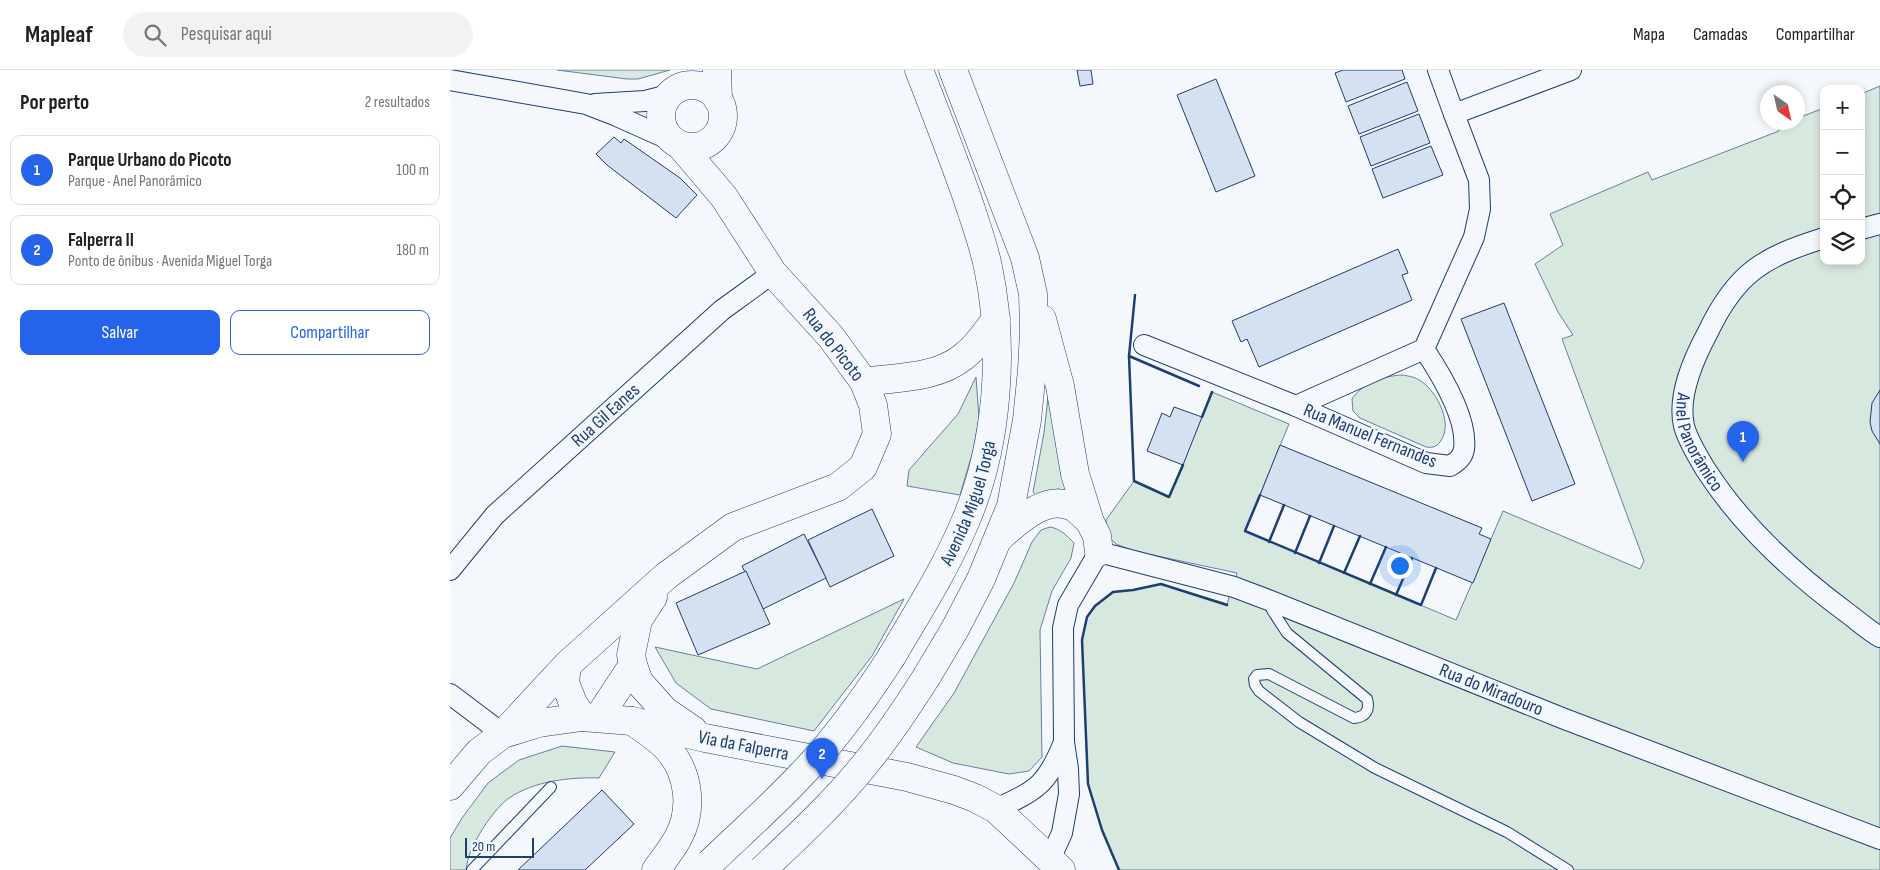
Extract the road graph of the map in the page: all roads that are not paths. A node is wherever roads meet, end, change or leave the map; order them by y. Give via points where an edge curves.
1 (717, 70) edge
2 (919, 70) edge
3 (953, 70) edge
4 (1438, 70) edge
5 (1571, 70) edge
6 (450, 80) edge
7 (688, 83) edge
8 (718, 100) junction
9 (586, 104) junction
10 (1454, 114) junction
11 (719, 133) junction
12 (677, 144) junction
13 (724, 197) junction
14 (1880, 224) edge
15 (1865, 228) edge
16 (1820, 239) edge
17 (773, 273) junction
18 (1033, 294) junction
19 (996, 319) junction
20 (1144, 345) dead end
21 (1424, 350) junction
22 (864, 382) junction
23 (1296, 406) junction
24 (1090, 522) junction
25 (999, 538) junction
26 (1098, 552) junction
27 (450, 570) edge
28 (666, 576) junction
29 (1271, 601) junction
30 (1880, 637) edge
31 (633, 665) junction
32 (567, 666) junction
33 (450, 694) edge
34 (590, 718) junction
35 (632, 721) junction
36 (503, 734) junction
37 (705, 738) junction
38 (1064, 742) junction
39 (450, 786) edge
40 (551, 787) dead end
41 (996, 809) junction
42 (1880, 839) edge
43 (1055, 865) edge
44 (706, 867) edge
45 (472, 870) edge
46 (656, 870) edge
47 (762, 870) edge
48 (1568, 870) edge

1 - 8 main road, Rua do Picoto
2 - 19 main road, Avenida Miguel Torga via 976,226 988,265
3 - 18 main road, Avenida Miguel Torga via 1025,258
4 - 10 street
5 - 10 street
6 - 9 street
7 - 8 main road via 711,92
7 - 9 street via 645,101
7 - 12 main road, Rua do Picoto via 661,109 663,128
8 - 11 main road, Rua do Picoto via 723,112
9 - 12 street
10 - 21 street via 1479,180 1480,210 1474,237
11 - 12 main road via 702,146 693,148
11 - 13 main road, Rua do Picoto via 719,171
12 - 13 main road, Rua do Picoto
13 - 17 main road, Rua do Picoto
14 - 15 street
16 - 30 street, Anel Panorâmico via 1784,251 1760,264 1738,283 1720,307 1689,377 1684,425 1692,445 1722,495 1760,538 1828,599
17 - 22 main road, Rua do Picoto via 831,337
17 - 27 street, Rua Gil Eanes via 722,310 494,515
18 - 24 main road via 1060,386 1075,474
18 - 25 main road, Avenida Miguel Torga via 1033,360 1027,420 1011,506
19 - 22 main road via 969,352 944,368
19 - 44 main road, Avenida Miguel Torga, bridge via 996,378 982,475 967,519 945,566 863,702 794,782
20 - 23 street
21 - 23 street, Rua Manuel Fernandes
21 - 23 street, Rua Manuel Fernandes via 1452,396 1464,436 1464,450 1459,460 1450,466 1426,463
22 - 28 main road, Rua do Picoto via 873,405 876,434 863,467 838,487 733,527
24 - 25 main road via 1075,508 1050,505 1020,520
24 - 26 main road
25 - 47 main road, Avenida Miguel Torga, bridge via 927,676 893,728 830,804
26 - 29 street, Rua do Miradouro via 1234,587
26 - 38 street via 1068,606 1063,628
28 - 31 main road, Rua do Picoto via 638,620 631,655
28 - 32 main road, Rua do Picoto
29 - 42 street, Rua do Miradouro via 1562,718
29 - 48 lane via 1272,610 1287,633 1367,699 1369,706 1363,716 1354,718 1269,674 1257,675 1254,679 1259,691 1299,722 1375,768 1507,832
31 - 34 main road
31 - 37 main road, Rua do Picoto via 639,682 665,711
32 - 34 main road via 564,683 573,703
32 - 36 main road, Rua do Picoto
33 - 36 street
34 - 35 main road, Via da Falperra
34 - 36 main road, Via da Falperra via 539,723
35 - 37 main road, Via da Falperra
35 - 46 main road via 668,749 683,774 688,793 687,813 679,837
36 - 39 main road, Via da Falperra via 479,752
37 - 41 main road, Via da Falperra via 907,777 968,796
38 - 41 street via 1046,779 1027,795
38 - 43 street via 1069,794
40 - 45 lane
41 - 43 main road, Via da Falperra

